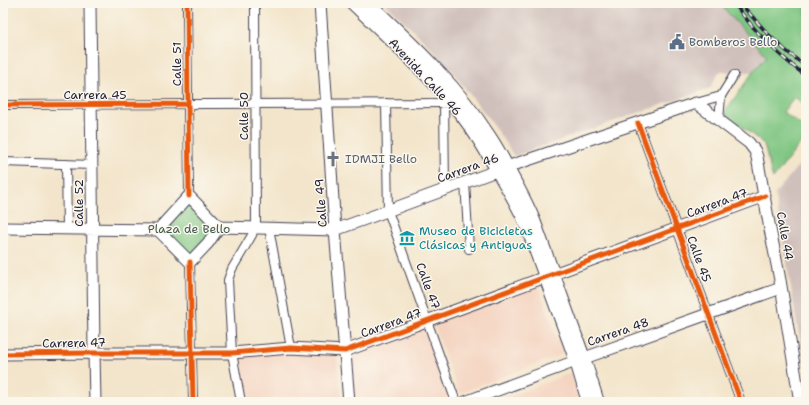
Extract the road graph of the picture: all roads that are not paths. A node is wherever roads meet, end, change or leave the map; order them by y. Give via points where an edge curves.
1 (90, 3) edge
2 (187, 3) edge
3 (255, 3) edge
4 (320, 3) edge
5 (352, 3) edge
6 (369, 3) edge
7 (734, 75) dead end
8 (721, 96) junction
9 (446, 100) junction
10 (386, 103) junction
11 (188, 104) junction
12 (256, 104) junction
13 (327, 104) junction
14 (696, 104) junction
15 (3, 105) edge
16 (91, 105) junction
17 (718, 121) junction
18 (638, 123) junction
19 (3, 162) edge
20 (66, 164) junction
21 (92, 164) junction
22 (502, 169) junction
23 (465, 182) junction
24 (445, 190) junction
25 (189, 196) junction
26 (765, 196) junction
27 (388, 211) junction
28 (219, 227) junction
29 (3, 228) edge
30 (67, 228) junction
31 (92, 228) junction
32 (255, 228) junction
33 (268, 228) junction
34 (677, 228) junction
35 (158, 230) junction
36 (335, 230) junction
37 (469, 250) dead end
38 (190, 262) junction
39 (549, 276) junction
40 (781, 288) junction
41 (709, 314) junction
42 (427, 321) junction
43 (291, 348) junction
44 (345, 351) junction
45 (94, 352) junction
46 (192, 353) junction
47 (232, 353) junction
48 (3, 354) edge
49 (580, 359) junction
50 (95, 402) edge
51 (193, 402) edge
52 (241, 402) edge
53 (349, 402) edge
54 (456, 402) edge
55 (465, 402) edge
56 (588, 402) edge
57 (598, 402) edge
58 (741, 402) edge
59 (797, 402) edge

1 - 16 street, Calle 52
2 - 11 street, Calle 51
3 - 12 street, Calle 50
4 - 13 street, Calle 49
5 - 9 main road, Avenida Calle 46 via 404,53
6 - 22 main road, Avenida Calle 46 via 426,58 456,93 488,133
7 - 8 street
8 - 14 street, Carrera 46
8 - 17 street
9 - 10 street, Carrera 45
9 - 22 main road, Avenida Calle 46
9 - 24 street
10 - 13 street, Carrera 45
10 - 27 street, Calle 47
11 - 12 street, Carrera 45
11 - 16 street, Carrera 45
11 - 25 street, Calle 51
12 - 13 street, Carrera 45
12 - 32 street, Calle 50
13 - 36 street, Calle 49
14 - 17 street, Calle 44
14 - 18 street, Carrera 46
15 - 16 street, Carrera 45
16 - 21 street, Calle 52
17 - 26 street, Calle 44 via 755,151
18 - 22 street, Carrera 46
18 - 34 street, Calle 45
19 - 20 street
20 - 21 street
20 - 30 street
21 - 31 street, Calle 52
22 - 23 street, Carrera 46
22 - 39 main road, Avenida Calle 46
23 - 24 street, Carrera 46
23 - 37 street
24 - 27 street, Carrera 46
25 - 28 street
25 - 35 street
26 - 34 street, Carrera 47
26 - 40 street, Calle 44
27 - 36 street, Carrera 46
27 - 42 street, Calle 47
28 - 32 street, Carrera 46
28 - 38 street
29 - 30 street
30 - 31 street
31 - 35 street
31 - 45 street, Calle 52
32 - 33 street, Carrera 46
32 - 47 street, Calle 50 via 228,280
33 - 36 street, Carrera 46
33 - 43 street
34 - 39 street, Carrera 47
34 - 41 street, Calle 45
35 - 38 street
36 - 44 street, Calle 49
38 - 46 street
39 - 42 street, Carrera 47
39 - 49 main road, Avenida Calle 46
40 - 41 street, Carrera 48
40 - 59 street, Calle 44
41 - 49 street, Carrera 48
41 - 58 street, Calle 45
42 - 44 street, Carrera 47
42 - 54 street, Calle 47
43 - 44 street, Carrera 47
43 - 47 street, Carrera 47
44 - 53 street, Calle 49
45 - 46 street, Carrera 47
45 - 48 street, Carrera 47
45 - 50 street, Calle 52
46 - 47 street, Carrera 47
46 - 51 street
47 - 52 street, Calle 50
49 - 55 street, Carrera 48
49 - 56 main road, Avenida Calle 46
49 - 57 main road, Avenida Calle 46

